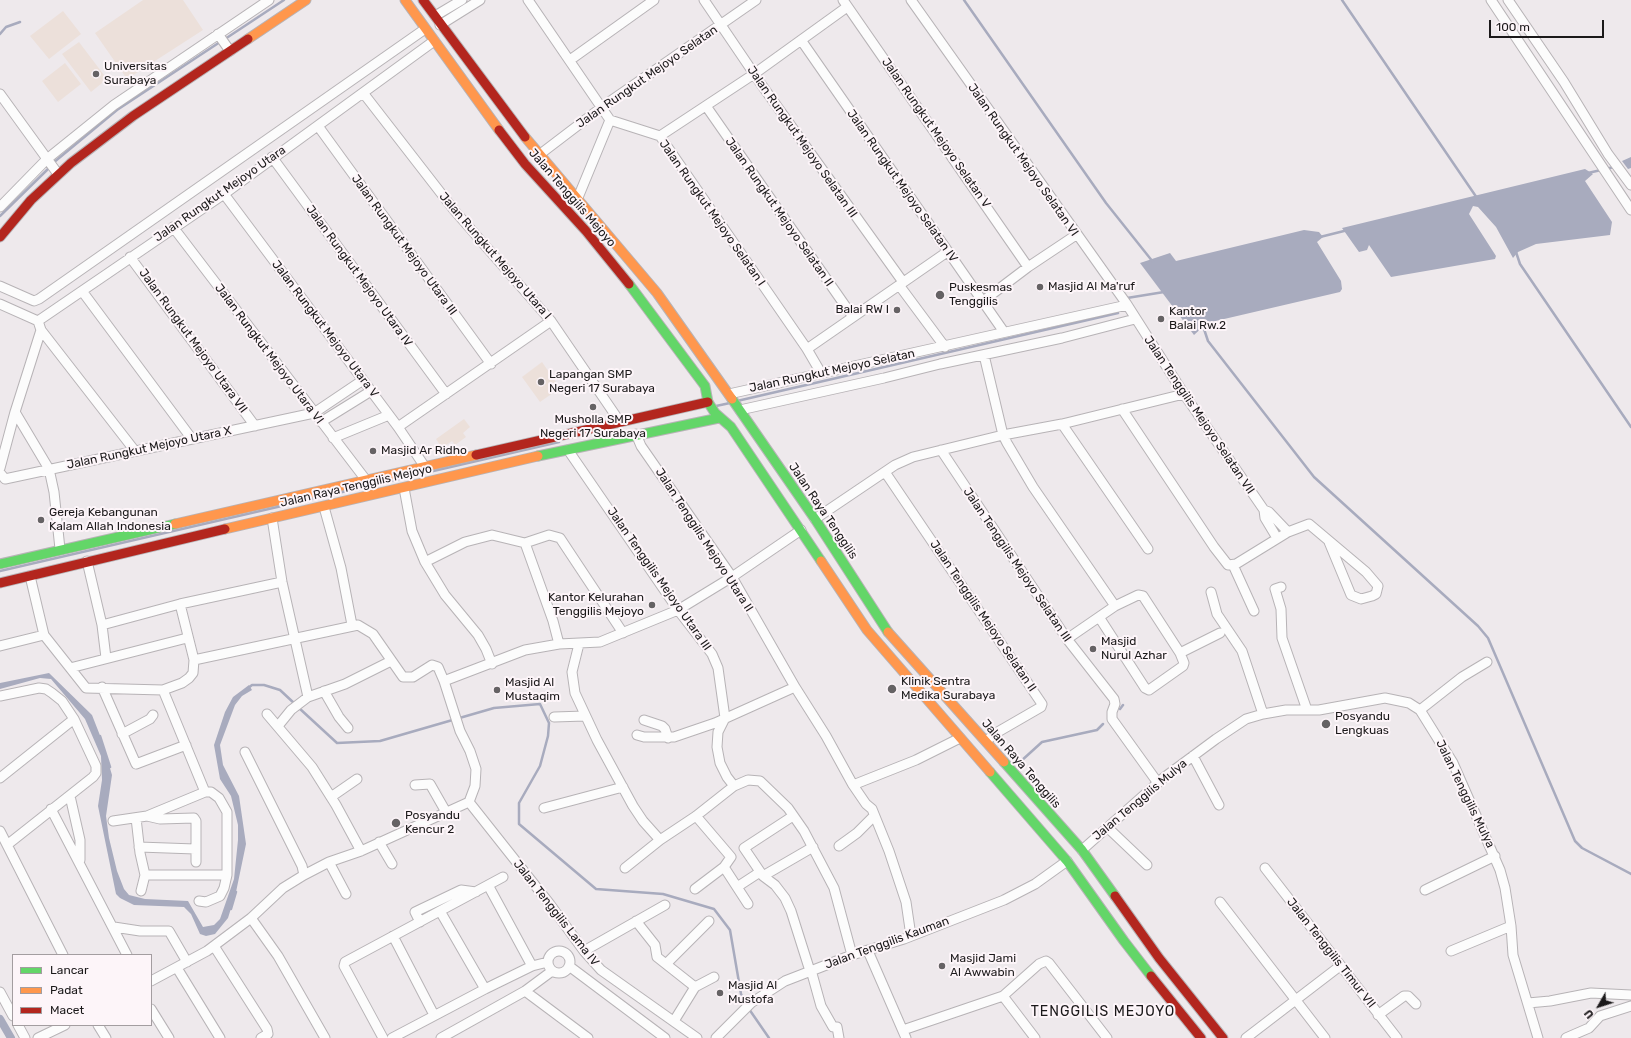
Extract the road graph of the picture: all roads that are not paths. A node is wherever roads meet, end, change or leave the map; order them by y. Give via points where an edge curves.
1 (269, 0) edge
2 (306, 0) edge
3 (406, 0) edge
4 (423, 0) edge
5 (462, 0) edge
6 (480, 0) edge
7 (528, 0) edge
8 (654, 0) edge
9 (704, 0) edge
10 (756, 0) edge
11 (911, 0) edge
12 (1491, 0) edge
13 (1508, 0) edge
14 (845, 3) edge
15 (435, 16) junction
16 (720, 24) junction
17 (440, 25) junction
18 (426, 29) junction
19 (220, 36) junction
20 (801, 40) junction
21 (434, 41) junction
22 (229, 49) junction
23 (570, 60) junction
24 (370, 68) junction
25 (754, 74) junction
26 (380, 81) junction
27 (0, 94) edge
28 (364, 94) junction
29 (497, 100) junction
30 (706, 106) junction
31 (602, 107) junction
32 (484, 110) junction
33 (610, 120) junction
34 (318, 126) junction
35 (660, 136) junction
36 (539, 155) junction
37 (272, 157) junction
38 (48, 160) junction
39 (1614, 162) junction
40 (244, 167) junction
41 (1602, 167) junction
42 (56, 172) junction
43 (1631, 185) edge
44 (224, 194) junction
45 (577, 200) junction
46 (0, 207) edge
47 (1631, 210) edge
48 (173, 227) junction
49 (1076, 235) junction
50 (0, 237) edge
51 (947, 252) junction
52 (130, 256) junction
53 (1028, 267) junction
54 (901, 284) junction
55 (1, 288) edge
56 (82, 291) junction
57 (657, 293) junction
58 (983, 301) junction
59 (644, 302) junction
60 (0, 304) edge
61 (1127, 306) junction
62 (853, 317) junction
63 (1135, 319) junction
64 (38, 321) junction
65 (551, 321) junction
66 (42, 330) junction
67 (1004, 332) junction
68 (807, 349) junction
69 (939, 354) junction
70 (984, 355) junction
71 (491, 364) junction
72 (821, 373) junction
73 (363, 380) junction
74 (371, 391) junction
75 (446, 394) junction
76 (1184, 394) junction
77 (734, 401) junction
78 (1122, 409) junction
79 (713, 410) junction
80 (15, 412) junction
81 (314, 413) junction
82 (389, 415) junction
83 (321, 422) junction
84 (620, 422) junction
85 (1062, 424) junction
86 (255, 426) junction
87 (398, 427) junction
88 (636, 434) junction
89 (1003, 435) junction
90 (333, 438) junction
91 (192, 439) junction
92 (545, 441) junction
93 (568, 450) junction
94 (941, 450) junction
95 (135, 452) junction
96 (551, 452) junction
97 (772, 457) junction
98 (1, 464) edge
99 (758, 465) junction
100 (425, 467) junction
101 (49, 469) junction
102 (885, 472) junction
103 (0, 473) edge
104 (366, 480) junction
105 (404, 488) junction
106 (306, 495) junction
107 (324, 506) junction
108 (310, 508) junction
109 (1264, 510) junction
110 (272, 518) junction
111 (815, 519) junction
112 (802, 530) junction
113 (1288, 532) junction
114 (1277, 538) junction
115 (1330, 542) junction
116 (525, 543) junction
117 (60, 549) junction
118 (1148, 549) dead end
119 (87, 561) junction
120 (425, 562) junction
121 (0, 564) edge
122 (1233, 566) junction
123 (30, 576) junction
124 (732, 577) junction
125 (854, 579) junction
126 (282, 582) junction
127 (0, 583) edge
128 (1281, 587) dead end
129 (840, 588) junction
130 (1211, 592) dead end
131 (180, 604) junction
132 (1115, 606) junction
133 (678, 610) junction
134 (1254, 611) dead end
135 (1099, 617) junction
136 (102, 624) junction
137 (352, 625) junction
138 (623, 633) junction
139 (1220, 633) dead end
140 (44, 635) junction
141 (187, 638) junction
142 (296, 638) junction
143 (1067, 639) junction
144 (559, 644) junction
145 (579, 644) junction
146 (0, 646) edge
147 (1180, 653) junction
148 (106, 658) junction
149 (194, 660) junction
150 (391, 661) junction
151 (1487, 662) dead end
152 (492, 664) junction
153 (70, 668) junction
154 (444, 681) junction
155 (102, 687) junction
156 (795, 687) junction
157 (163, 690) junction
158 (324, 691) junction
159 (0, 696) edge
160 (305, 698) junction
161 (1307, 710) junction
162 (1420, 710) junction
163 (267, 714) dead end
164 (1262, 714) junction
165 (153, 715) dead end
166 (585, 716) junction
167 (554, 717) dead end
168 (725, 718) junction
169 (74, 719) junction
170 (644, 720) dead end
171 (278, 726) junction
172 (348, 728) dead end
173 (122, 734) junction
174 (637, 735) dead end
175 (668, 738) junction
176 (960, 738) junction
177 (986, 741) junction
178 (186, 745) junction
179 (245, 752) dead end
180 (1193, 756) junction
181 (0, 778) edge
182 (357, 779) dead end
183 (1158, 783) junction
184 (415, 785) dead end
185 (853, 785) junction
186 (734, 786) junction
187 (623, 787) junction
188 (205, 792) junction
189 (70, 796) junction
190 (331, 797) junction
191 (469, 802) junction
192 (1219, 805) dead end
193 (544, 808) dead end
194 (51, 809) junction
195 (446, 812) junction
196 (147, 816) junction
197 (696, 816) junction
198 (793, 816) junction
199 (874, 816) junction
200 (136, 818) junction
201 (113, 821) dead end
202 (1107, 827) junction
203 (0, 831) edge
204 (660, 840) junction
205 (379, 842) junction
206 (8, 845) junction
207 (813, 846) junction
208 (839, 846) dead end
209 (139, 847) junction
210 (195, 849) junction
211 (360, 850) junction
212 (1082, 850) junction
213 (1495, 856) junction
214 (1067, 861) junction
215 (196, 862) dead end
216 (329, 862) junction
217 (80, 863) junction
218 (392, 864) dead end
219 (1147, 865) dead end
220 (724, 867) junction
221 (625, 868) dead end
222 (1265, 868) dead end
223 (227, 874) junction
224 (761, 874) junction
225 (145, 875) junction
226 (304, 875) junction
227 (503, 877) dead end
228 (488, 885) junction
229 (737, 887) junction
230 (696, 889) dead end
231 (1425, 890) dead end
232 (141, 891) dead end
233 (476, 892) junction
234 (346, 894) dead end
235 (199, 901) dead end
236 (1220, 902) dead end
237 (748, 904) dead end
238 (665, 905) dead end
239 (440, 911) junction
240 (251, 918) junction
241 (636, 921) junction
242 (709, 921) dead end
243 (420, 922) junction
244 (1511, 926) junction
245 (114, 927) junction
246 (393, 936) junction
247 (911, 936) junction
248 (214, 946) junction
249 (584, 951) junction
250 (868, 951) junction
251 (1451, 951) dead end
252 (62, 954) edge
253 (127, 954) edge
254 (852, 956) junction
255 (1159, 958) junction
256 (187, 962) junction
257 (548, 962) junction
258 (666, 964) junction
259 (532, 966) junction
260 (569, 966) junction
261 (1340, 966) junction
262 (1145, 967) junction
263 (176, 968) junction
264 (552, 971) junction
265 (811, 971) junction
266 (714, 977) dead end
267 (152, 980) edge
268 (695, 987) junction
269 (485, 988) junction
270 (525, 991) junction
271 (0, 992) edge
272 (1631, 995) edge
273 (1003, 996) junction
274 (1296, 1000) junction
275 (1528, 1002) junction
276 (1416, 1004) dead end
277 (1631, 1006) edge
278 (152, 1011) edge
279 (12, 1014) edge
280 (434, 1015) junction
281 (1378, 1015) junction
282 (674, 1021) junction
283 (19, 1026) edge
284 (62, 1026) edge
285 (99, 1026) edge
286 (905, 1034) edge
287 (25, 1038) edge
288 (38, 1038) edge
289 (106, 1038) edge
290 (169, 1038) edge
291 (220, 1038) edge
292 (261, 1038) edge
293 (325, 1038) edge
294 (383, 1038) edge
295 (392, 1038) edge
296 (441, 1038) edge
297 (588, 1038) edge
298 (665, 1038) edge
299 (697, 1038) edge
300 (716, 1038) edge
301 (839, 1038) edge
302 (1035, 1038) edge
303 (1107, 1038) edge
304 (1201, 1038) edge
305 (1223, 1038) edge
306 (1246, 1038) edge
307 (1325, 1038) edge
308 (1397, 1038) edge
309 (1538, 1038) edge
310 (1566, 1038) edge

1 - 19 street
2 - 22 main road
3 - 18 main road, Jalan Tenggilis Mejoyo
4 - 15 main road, Jalan Tenggilis Mejoyo
5 - 15 street
6 - 17 street
7 - 23 street
8 - 23 street
9 - 16 street, Jalan Rungkut Mejoyo Selatan III
10 - 16 street, Jalan Rungkut Mejoyo Selatan
11 - 49 street, Jalan Rungkut Mejoyo Selatan VI
12 - 41 street
13 - 39 street
14 - 20 street
14 - 53 street, Jalan Rungkut Mejoyo Selatan V
15 - 17 main road, Jalan Tenggilis Mejoyo
16 - 25 street, Jalan Rungkut Mejoyo Selatan III
16 - 31 street, Jalan Rungkut Mejoyo Selatan
17 - 29 main road, Jalan Tenggilis Mejoyo
18 - 21 main road, Jalan Tenggilis Mejoyo
18 - 24 street, Jalan Rungkut Mejoyo Utara
19 - 22 street
19 - 38 street via 114,105
20 - 25 street
20 - 51 street, Jalan Rungkut Mejoyo Selatan IV
21 - 26 street, Jalan Rungkut Mejoyo Utara
21 - 32 main road, Jalan Tenggilis Mejoyo
22 - 42 main road
23 - 31 street
24 - 26 street
24 - 40 street, Jalan Rungkut Mejoyo Utara
25 - 30 street
25 - 54 street, Jalan Rungkut Mejoyo Selatan III
26 - 28 street, Jalan Rungkut Mejoyo Utara
27 - 38 street
28 - 34 street, Jalan Rungkut Mejoyo Utara
28 - 65 street, Jalan Rungkut Mejoyo Utara I via 454,210
29 - 32 main road
29 - 36 main road, Jalan Tenggilis Mejoyo
30 - 35 street
30 - 62 street, Jalan Rungkut Mejoyo Selatan II
31 - 33 street
31 - 36 street, Jalan Rungkut Mejoyo Selatan
32 - 59 main road, Jalan Tenggilis Mejoyo via 525,164 586,231
33 - 35 street, Jalan Rungkut Mejoyo Selatan I
33 - 45 street
34 - 37 street, Jalan Rungkut Mejoyo Utara
34 - 71 street, Jalan Rungkut Mejoyo Utara III
35 - 68 street, Jalan Rungkut Mejoyo Selatan I
36 - 45 main road, Jalan Tenggilis Mejoyo
37 - 40 street, Jalan Rungkut Mejoyo Utara
37 - 75 street, Jalan Rungkut Mejoyo Utara IV
38 - 42 street
38 - 46 street
39 - 41 street
39 - 43 street
40 - 44 street, Jalan Rungkut Mejoyo Utara
40 - 55 street, Jalan Rungkut Mejoyo Utara via 39,299 34,301
41 - 47 street
42 - 50 main road
44 - 48 street, Jalan Rungkut Mejoyo Utara
44 - 73 street, Jalan Rungkut Mejoyo Utara V
45 - 57 main road, Jalan Tenggilis Mejoyo
48 - 52 street, Jalan Rungkut Mejoyo Utara
48 - 81 street, Jalan Rungkut Mejoyo Utara VI
49 - 53 street
49 - 61 street, Jalan Rungkut Mejoyo Selatan VI
51 - 54 street
51 - 58 street, Jalan Rungkut Mejoyo Selatan IV
52 - 56 street, Jalan Rungkut Mejoyo Utara
52 - 86 street, Jalan Rungkut Mejoyo Utara VII
53 - 58 street
54 - 62 street
54 - 69 street, Jalan Rungkut Mejoyo Selatan III
56 - 64 street, Jalan Rungkut Mejoyo Utara
56 - 91 street
57 - 59 main road
57 - 77 main road, Jalan Tenggilis Mejoyo
58 - 67 street, Jalan Rungkut Mejoyo Selatan IV
59 - 79 main road, Jalan Tenggilis Mejoyo via 705,386
60 - 64 street
61 - 63 street, Jalan Rungkut Mejoyo Selatan VI
61 - 67 street, Jalan Rungkut Mejoyo Selatan
62 - 68 street
63 - 70 street, Jalan Rungkut Mejoyo Selatan
63 - 76 street, Jalan Tenggilis Mejoyo Selatan VII
64 - 66 street
65 - 71 street
65 - 84 street, Jalan Rungkut Mejoyo Utara I
66 - 80 street
66 - 95 street
67 - 69 street, Jalan Rungkut Mejoyo Selatan
68 - 72 street, Jalan Rungkut Mejoyo Selatan I
69 - 70 street, Jalan Rungkut Mejoyo Selatan
69 - 72 street, Jalan Rungkut Mejoyo Selatan
69 - 77 street, Jalan Rungkut Mejoyo Selatan via 884,378
70 - 89 street
71 - 75 street
72 - 77 street, Jalan Rungkut Mejoyo Selatan
73 - 74 street, Jalan Rungkut Mejoyo Utara V
73 - 81 street
74 - 82 street, Jalan Rungkut Mejoyo Utara V
74 - 83 street
75 - 87 street
76 - 78 street
76 - 109 street, Jalan Tenggilis Mejoyo Selatan VII
77 - 97 main road, Jalan Raya Tenggilis
78 - 85 street
78 - 122 street via 1198,524 1227,564
79 - 84 main road, Jalan Raya Tenggilis Mejoyo
79 - 88 main road, Jalan Raya Tenggilis Mejoyo
79 - 99 main road via 731,427
80 - 98 street
80 - 101 street, Jalan Rungkut Mejoyo Utara X
81 - 83 street, Jalan Rungkut Mejoyo Utara VI
81 - 86 street, Jalan Rungkut Mejoyo Utara X
82 - 87 street, Jalan Rungkut Mejoyo Utara V
82 - 90 street
83 - 90 street, Jalan Rungkut Mejoyo Utara VI
84 - 92 main road, Jalan Raya Tenggilis Mejoyo
85 - 89 street
85 - 118 street
86 - 91 street, Jalan Rungkut Mejoyo Utara X
87 - 100 street, Jalan Rungkut Mejoyo Utara V
88 - 93 main road, Jalan Raya Tenggilis Mejoyo
88 - 124 street, Jalan Tenggilis Mejoyo Utara II via 641,446
89 - 94 street
89 - 132 street via 1033,487
90 - 104 street, Jalan Rungkut Mejoyo Utara VI
91 - 95 street, Jalan Rungkut Mejoyo Utara X
92 - 96 main road
92 - 100 main road, Jalan Raya Tenggilis Mejoyo
93 - 96 main road, Jalan Raya Tenggilis Mejoyo
93 - 133 street, Jalan Tenggilis Mejoyo Utara III
94 - 102 street via 912,457
94 - 143 street, Jalan Tenggilis Mejoyo Selatan III
95 - 101 street, Jalan Rungkut Mejoyo Utara X
96 - 105 main road, Jalan Raya Tenggilis Mejoyo
97 - 99 main road
97 - 111 main road, Jalan Raya Tenggilis
99 - 112 main road
100 - 104 main road, Jalan Raya Tenggilis Mejoyo
101 - 103 street via 4,479
101 - 117 street
102 - 111 street
102 - 177 street, Jalan Tenggilis Mejoyo Selatan II via 1042,704
104 - 106 main road, Jalan Raya Tenggilis Mejoyo
105 - 107 main road, Jalan Raya Tenggilis Mejoyo
105 - 120 street via 412,531
106 - 108 main road
106 - 117 main road, Jalan Raya Tenggilis Mejoyo
107 - 108 main road, Jalan Raya Tenggilis Mejoyo
107 - 137 street via 341,568
108 - 110 main road, Jalan Raya Tenggilis Mejoyo
109 - 113 street, Jalan Tenggilis Mejoyo Selatan VII
109 - 114 street, Jalan Tenggilis Mejoyo Selatan VII via 1265,518
110 - 119 main road, Jalan Raya Tenggilis Mejoyo
110 - 126 street
111 - 125 main road, Jalan Raya Tenggilis
112 - 124 street
112 - 129 main road
113 - 114 street
113 - 115 street via 1309,524
114 - 122 street
115 - 115 street via 1375,582 1378,590 1376,594 1361,599 1351,595
116 - 120 street via 492,535 466,542
116 - 138 street via 548,535 560,538
116 - 144 street via 554,621
117 - 121 main road, Jalan Raya Tenggilis Mejoyo
119 - 123 main road, Jalan Raya Tenggilis Mejoyo
119 - 136 street
120 - 152 street via 445,596 478,635
122 - 134 street
123 - 127 main road, Jalan Raya Tenggilis Mejoyo
123 - 140 street
124 - 133 street
124 - 156 street, Jalan Tenggilis Mejoyo Utara II
125 - 129 main road
125 - 177 main road, Jalan Raya Tenggilis via 887,631
126 - 131 street
126 - 142 street
128 - 161 street via 1275,589 1282,609 1282,638
129 - 176 main road via 874,638
130 - 164 street via 1217,614 1242,651
131 - 136 street
131 - 141 street
132 - 135 street
132 - 147 street via 1138,595 1143,596
133 - 138 street
133 - 168 street, Jalan Tenggilis Mejoyo Utara III via 712,654 718,668
135 - 143 street
135 - 147 street via 1145,688 1149,690 1183,666
136 - 148 street
137 - 142 street
137 - 150 street via 358,625 373,634
138 - 145 street via 600,642
139 - 147 street
140 - 146 street
140 - 153 street
141 - 148 street
141 - 149 street
142 - 149 street
142 - 160 street
143 - 183 street, Jalan Tenggilis Mejoyo Selatan III via 1115,702 1112,719
144 - 145 street
144 - 152 street via 525,650
145 - 166 street via 572,683
148 - 153 street
149 - 157 street via 193,673 189,678
150 - 154 street via 402,676 409,678 426,667 435,665
150 - 158 street via 345,684
151 - 162 street via 1462,677
152 - 154 street
153 - 155 street via 84,687
154 - 191 street via 460,731 476,769 475,786
155 - 157 street
155 - 173 street
156 - 168 street
156 - 185 street, Jalan Tenggilis Mejoyo Utara II
157 - 178 street
158 - 160 street
158 - 172 street
159 - 169 street via 46,688 62,701
160 - 171 street
161 - 162 street, Jalan Tenggilis Mulya via 1385,698 1409,703
161 - 164 street, Jalan Tenggilis Mulya
162 - 213 street, Jalan Tenggilis Mulya via 1453,763
163 - 171 street
164 - 180 street, Jalan Tenggilis Mulya via 1241,722
165 - 173 street
166 - 167 street
166 - 187 street
168 - 175 street
168 - 186 street via 718,732 717,747 720,764
169 - 181 street
169 - 189 street via 90,751 96,770 94,777
170 - 175 street via 662,726
171 - 190 street via 312,767
173 - 178 street via 137,764
174 - 175 street
176 - 185 street via 916,760
176 - 214 main road
177 - 212 main road, Jalan Raya Tenggilis
178 - 188 street
179 - 226 street via 302,866
180 - 183 street, Jalan Tenggilis Mulya
180 - 192 street
182 - 190 street
183 - 202 street, Jalan Tenggilis Mulya
184 - 195 street via 430,784
185 - 199 street, Jalan Tenggilis Mejoyo Utara II via 866,804 872,808
186 - 197 street
186 - 198 street via 748,780 760,781
187 - 193 street
187 - 204 street via 643,821
188 - 196 street
188 - 223 street via 219,798 227,812
189 - 194 street
189 - 217 street via 80,840
190 - 211 street
191 - 195 street
191 - 249 street, Jalan Tenggilis Lama IV
194 - 206 street
194 - 217 street
195 - 205 street
196 - 200 street
196 - 210 street via 160,819 194,818
197 - 204 street
197 - 220 street via 731,857
198 - 207 street
198 - 224 street via 744,848
199 - 208 street via 858,833
199 - 247 street, Jalan Tenggilis Mejoyo Utara II via 906,902
200 - 201 street
200 - 209 street
202 - 212 street, Jalan Tenggilis Mulya
202 - 219 street
203 - 206 street
204 - 221 street
205 - 211 street
205 - 218 street
206 - 252 street
207 - 224 street
207 - 254 street via 834,888
209 - 210 street
209 - 225 street
210 - 215 street
211 - 216 street
212 - 255 main road, Jalan Raya Tenggilis
213 - 231 street
213 - 244 street, Jalan Tenggilis Mulya via 1505,888
214 - 247 street, Jalan Tenggilis Kauman via 1035,884 1004,900
214 - 262 main road
216 - 226 street
216 - 234 street
217 - 245 street
220 - 229 street
220 - 230 street
222 - 261 street, Jalan Tenggilis Timur VII
223 - 225 street
223 - 235 street via 220,896 206,902
224 - 229 street
224 - 265 street via 780,891 791,911
225 - 232 street
226 - 240 street via 283,888
227 - 228 street
228 - 233 street
228 - 259 street
229 - 237 street
233 - 239 street
233 - 243 street via 461,890 415,912
236 - 274 street
238 - 241 street
239 - 243 street
239 - 269 street
240 - 248 street
240 - 293 street via 278,956
241 - 249 street
241 - 258 street via 655,945 657,957
242 - 258 street
243 - 246 street
244 - 251 street
244 - 275 street, Jalan Tenggilis Mulya via 1513,955
245 - 253 street
245 - 256 street via 140,931 169,931
246 - 280 street
246 - 294 street via 345,961 344,965
247 - 250 street, Jalan Tenggilis Kauman
248 - 256 street
248 - 292 street via 267,1030 268,1034
249 - 282 street, Jalan Tenggilis Lama IV via 601,970
250 - 254 street, Jalan Tenggilis Kauman
250 - 286 street
254 - 265 street, Jalan Tenggilis Kauman
255 - 262 main road
255 - 305 main road, Jalan Raya Tenggilis
256 - 263 street
257 - 259 street
257 - 260 street via 552,953 561,951 568,957
257 - 264 street
258 - 268 street
259 - 269 street
260 - 264 street via 564,972
260 - 298 street
261 - 274 street
261 - 281 street, Jalan Tenggilis Timur VII
262 - 304 main road
263 - 267 street
263 - 291 street
264 - 270 street
265 - 300 street, Jalan Tenggilis Kauman via 785,981 751,1003
265 - 301 street via 821,1006 833,1027 837,1028
266 - 268 street
268 - 282 street
269 - 280 street
270 - 296 street
270 - 297 street
271 - 279 street
272 - 275 street via 1591,993 1550,1001
273 - 286 street
273 - 302 street
273 - 303 street via 1040,964 1049,963
274 - 306 street
274 - 307 street
275 - 309 street, Jalan Tenggilis Mulya
276 - 281 street via 1408,996 1404,996
277 - 310 street via 1600,1016 1589,1028
278 - 290 street
280 - 295 street
281 - 308 street, Jalan Tenggilis Timur VII
282 - 299 street, Jalan Tenggilis Lama IV
283 - 287 street
284 - 288 street
285 - 289 street

